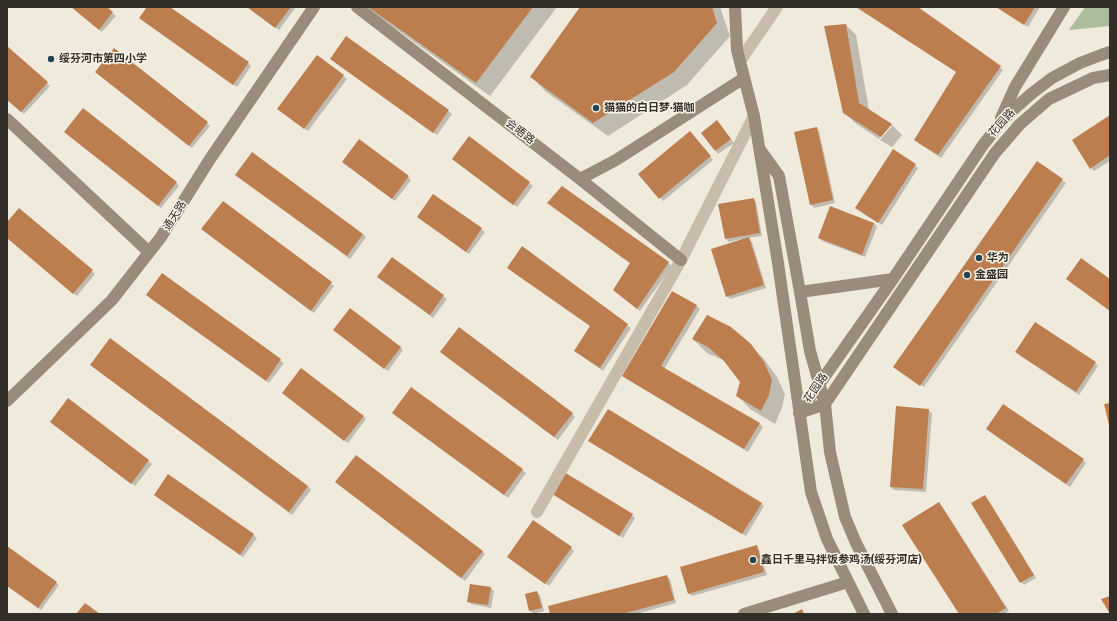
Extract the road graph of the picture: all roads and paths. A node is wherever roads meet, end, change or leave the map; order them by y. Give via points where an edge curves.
1 (314, 7) edge
2 (357, 7) edge
3 (735, 7) edge
4 (776, 7) edge
5 (1064, 7) edge
6 (1110, 52) edge
7 (740, 62) junction
8 (1110, 75) edge
9 (744, 78) junction
10 (754, 116) junction
11 (7, 119) edge
12 (998, 126) junction
13 (759, 149) junction
14 (580, 179) junction
15 (149, 252) junction
16 (681, 260) junction
17 (893, 279) junction
18 (800, 292) junction
19 (819, 384) junction
20 (7, 401) edge
21 (825, 404) junction
22 (799, 413) junction
23 (537, 512) dead end
24 (848, 582) junction
25 (744, 614) edge
26 (864, 614) edge
27 (892, 614) edge

1 - 15 main road, 通天路
2 - 14 main road, 会晤路
3 - 7 main road
4 - 7 street
5 - 12 main road via 1015,87
6 - 12 main road, 花园路 via 1080,63 1052,78
7 - 9 main road
8 - 21 main road, 花园路 via 1094,78 1049,99 1020,124 995,153
9 - 10 main road
9 - 14 main road via 616,160
10 - 13 main road
10 - 16 street
11 - 15 main road
12 - 17 main road, 花园路
13 - 18 main road via 779,176
13 - 22 main road
14 - 16 main road, 会晤路
15 - 20 main road, 通天路 via 112,300
16 - 23 street
17 - 18 main road
17 - 19 main road, 花园路
18 - 19 main road via 810,351
19 - 21 main road
19 - 22 main road, 花园路
21 - 22 main road, 花园路
21 - 27 main road via 830,452 845,517
22 - 24 main road via 811,492 827,539
24 - 25 main road
24 - 26 main road

